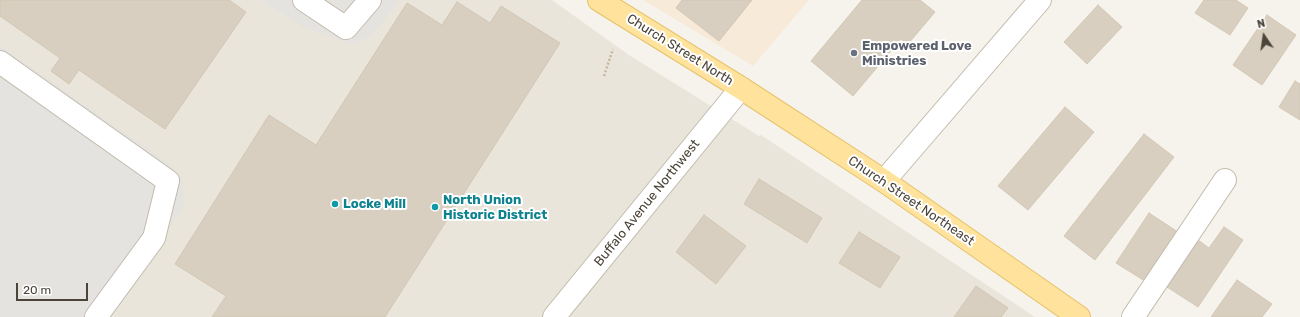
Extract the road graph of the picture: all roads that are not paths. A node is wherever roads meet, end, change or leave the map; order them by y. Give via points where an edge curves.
1 (304, 0) edge
2 (370, 0) edge
3 (1040, 0) edge
4 (609, 3) edge
5 (0, 62) edge
6 (741, 88) junction
7 (1225, 180) dead end
8 (884, 182) junction
9 (96, 317) edge
10 (554, 317) edge
11 (1079, 317) edge
12 (1133, 317) edge

1 - 2 street via 346,28
3 - 8 street
4 - 6 main road, Church Street North
5 - 9 street via 168,181 154,238
6 - 8 main road, Church Street Northeast
6 - 10 street, Buffalo Avenue Northwest
7 - 12 street
8 - 11 main road, Church Street Northeast

